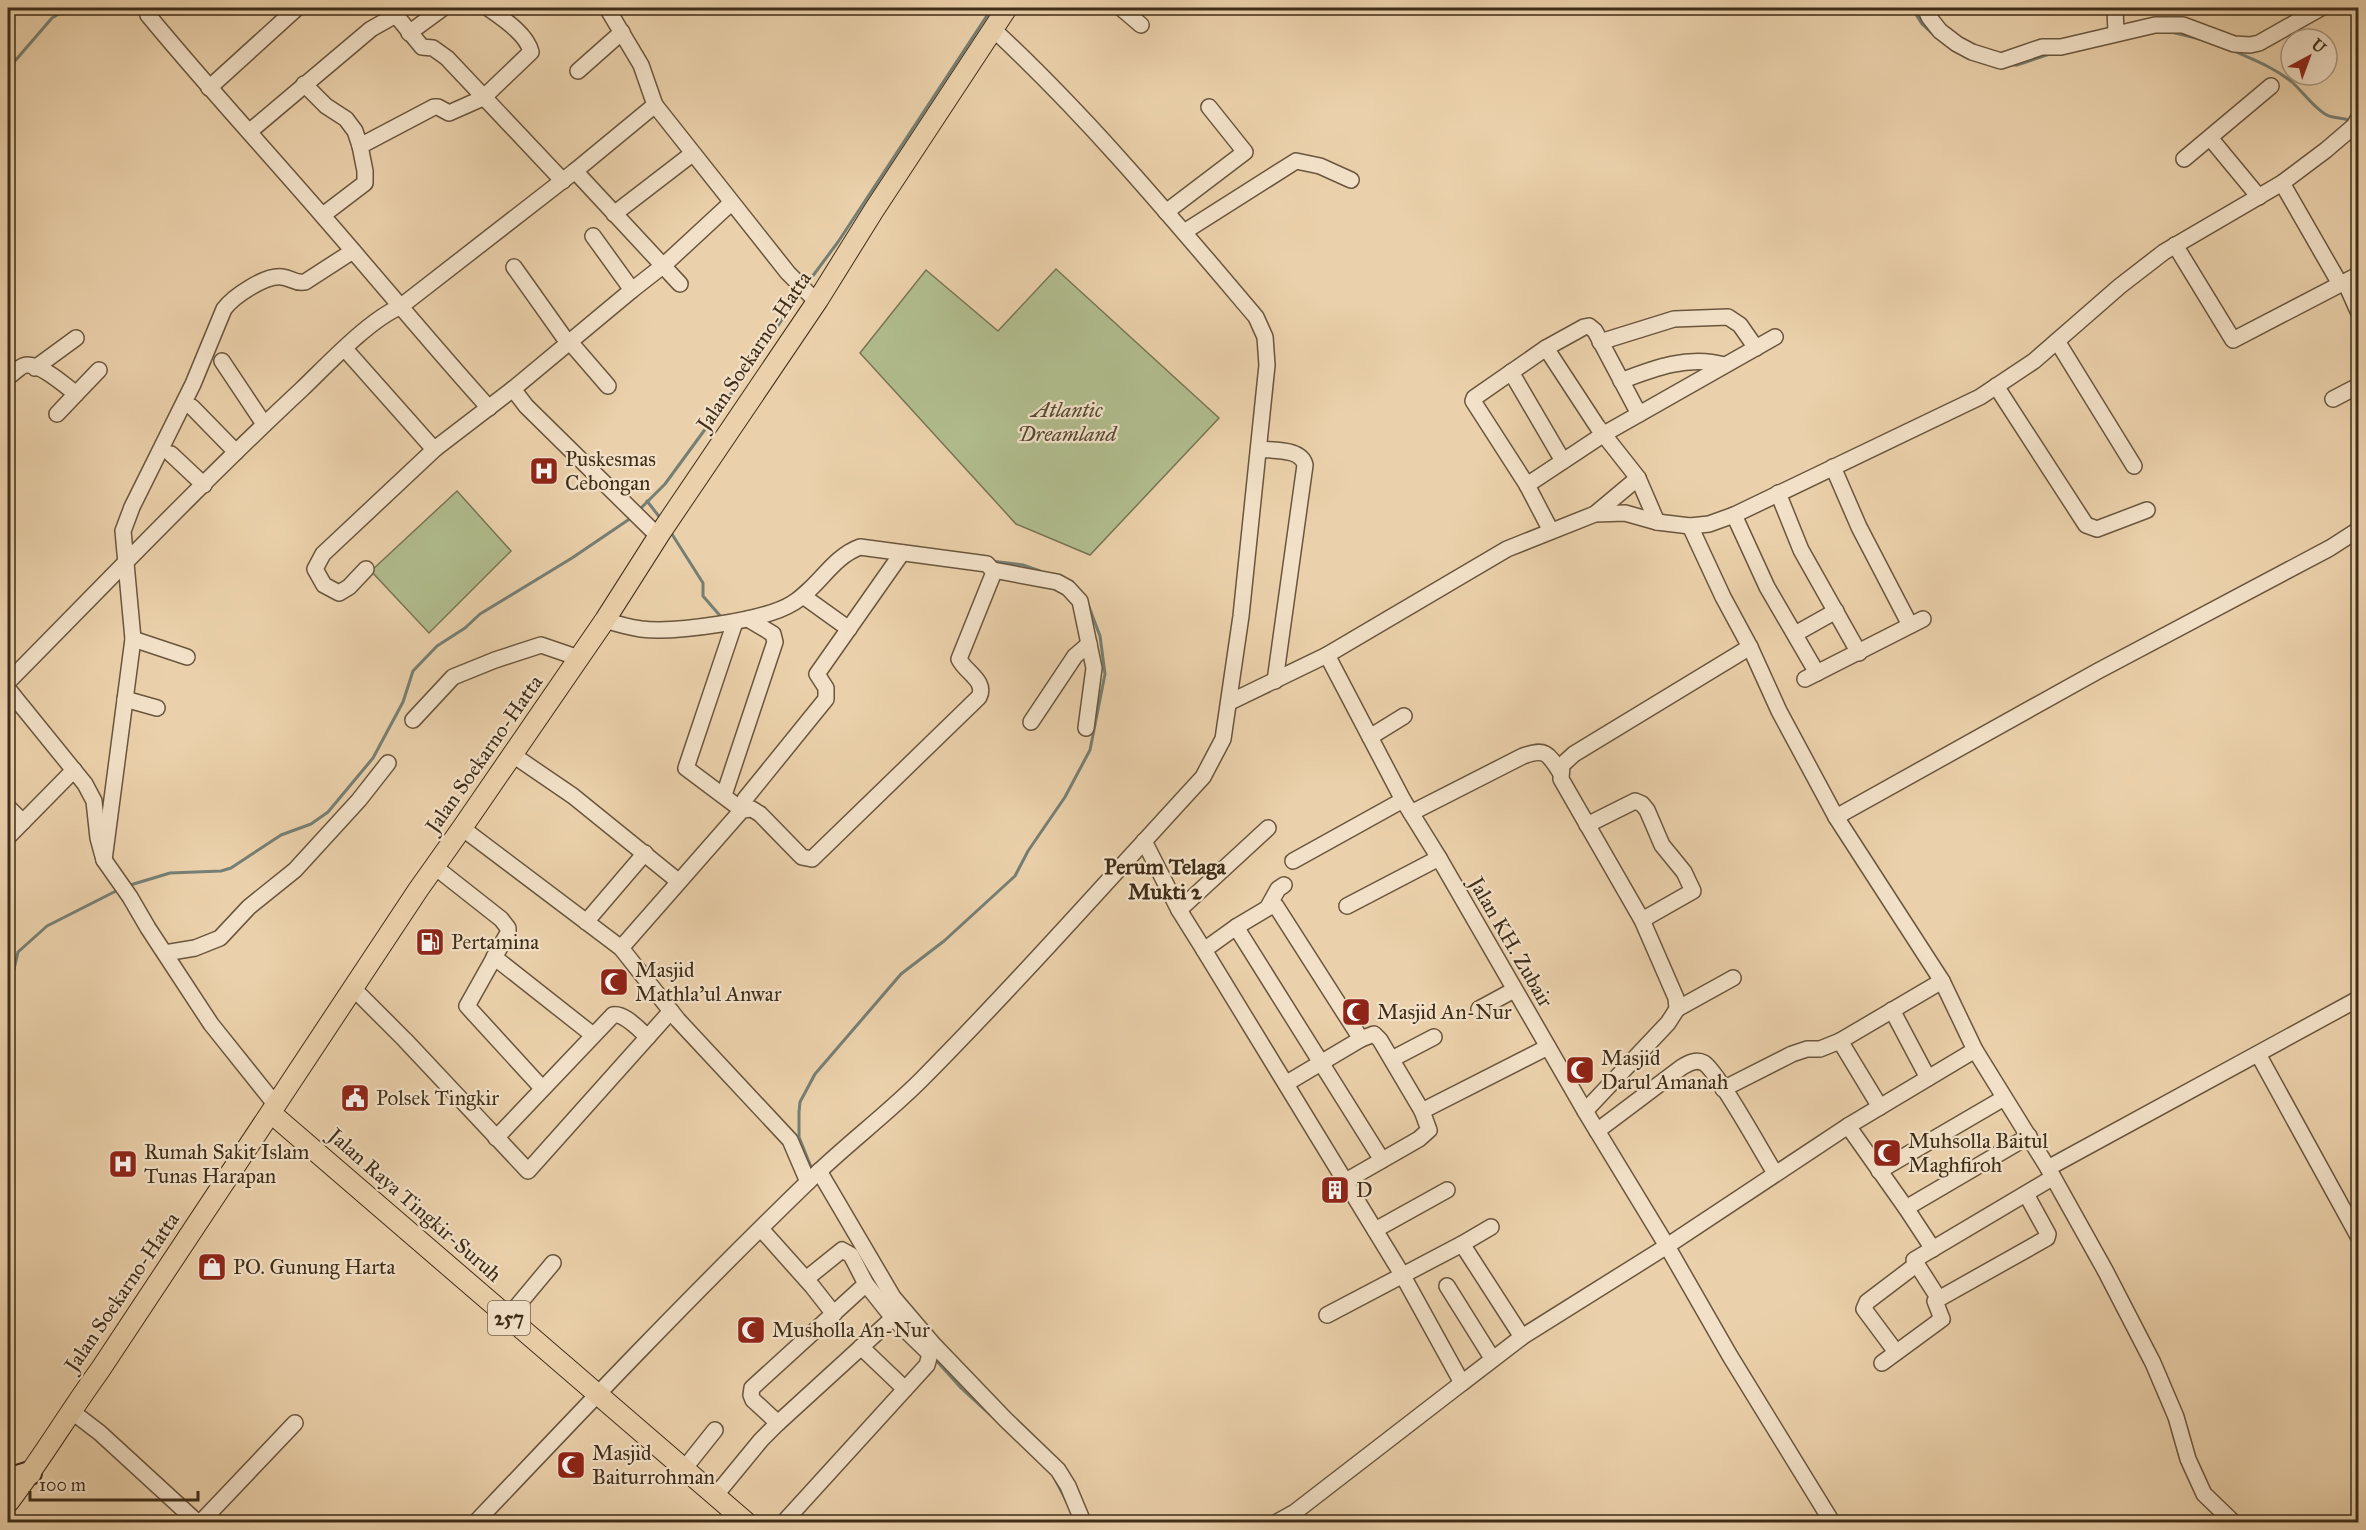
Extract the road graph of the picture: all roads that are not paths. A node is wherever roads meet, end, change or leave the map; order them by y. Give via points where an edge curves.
1 (146, 8) edge
2 (297, 8) edge
3 (443, 8) edge
4 (488, 8) edge
5 (607, 8) edge
6 (1007, 8) edge
7 (1121, 8) edge
8 (1925, 8) edge
9 (2115, 8) edge
10 (2321, 8) edge
11 (393, 11) edge
12 (1141, 26) dead end
13 (993, 29) junction
14 (621, 32) junction
15 (409, 33) junction
16 (2116, 33) junction
17 (578, 70) dead end
18 (304, 84) junction
19 (2271, 86) dead end
20 (209, 88) junction
21 (483, 98) junction
22 (655, 105) junction
23 (1209, 106) dead end
24 (2356, 125) edge
25 (249, 132) junction
26 (2211, 139) junction
27 (360, 146) junction
28 (692, 154) junction
29 (2184, 159) dead end
30 (569, 176) junction
31 (1351, 180) dead end
32 (2282, 183) junction
33 (2259, 197) junction
34 (732, 203) junction
35 (1166, 212) junction
36 (614, 214) junction
37 (323, 215) junction
38 (1184, 232) junction
39 (593, 236) dead end
40 (2175, 245) junction
41 (353, 251) junction
42 (664, 265) junction
43 (514, 267) dead end
44 (2348, 280) edge
45 (680, 284) dead end
46 (632, 291) junction
47 (815, 298) junction
48 (400, 308) junction
49 (2358, 311) edge
50 (1775, 337) dead end
51 (76, 338) dead end
52 (2057, 341) junction
53 (569, 342) junction
54 (1600, 342) junction
55 (1546, 348) junction
56 (1756, 348) junction
57 (345, 349) junction
58 (222, 361) dead end
59 (1724, 365) junction
60 (35, 368) junction
61 (99, 370) dead end
62 (1511, 372) junction
63 (8, 378) edge
64 (1621, 381) junction
65 (608, 386) dead end
66 (1995, 386) junction
67 (2358, 386) edge
68 (513, 389) junction
69 (76, 394) junction
70 (2333, 399) dead end
71 (192, 407) dead end
72 (489, 408) junction
73 (57, 414) dead end
74 (1639, 414) junction
75 (264, 424) junction
76 (1604, 434) junction
77 (436, 448) junction
78 (1260, 449) junction
79 (236, 452) junction
80 (171, 454) dead end
81 (1563, 461) junction
82 (2134, 466) dead end
83 (1833, 467) junction
84 (1638, 478) junction
85 (204, 485) junction
86 (1527, 486) junction
87 (1778, 493) junction
88 (2147, 510) dead end
89 (1595, 514) junction
90 (1734, 515) junction
91 (1657, 522) junction
92 (1690, 526) junction
93 (664, 529) junction
94 (1551, 531) junction
95 (2358, 531) edge
96 (902, 553) junction
97 (127, 562) junction
98 (366, 569) dead end
99 (993, 570) junction
100 (803, 596) junction
101 (1836, 610) junction
102 (605, 620) junction
103 (742, 620) junction
104 (849, 629) junction
105 (1795, 634) junction
106 (133, 639) junction
107 (1089, 644) junction
108 (1750, 647) junction
109 (1859, 653) junction
110 (1327, 655) junction
111 (188, 657) dead end
112 (579, 658) junction
113 (1275, 681) junction
114 (8, 682) edge
115 (8, 689) edge
116 (125, 699) junction
117 (1230, 702) junction
118 (157, 708) dead end
119 (1404, 716) dead end
120 (413, 720) dead end
121 (1031, 722) dead end
122 (1086, 728) dead end
123 (1370, 736) junction
124 (513, 755) junction
125 (388, 763) dead end
126 (74, 770) junction
127 (1560, 772) junction
128 (724, 795) junction
129 (1407, 806) junction
130 (8, 807) edge
131 (741, 810) junction
132 (1836, 817) junction
133 (23, 822) junction
134 (1587, 825) junction
135 (462, 828) junction
136 (1268, 828) dead end
137 (8, 837) edge
138 (1144, 842) junction
139 (645, 853) junction
140 (1439, 858) junction
141 (104, 860) junction
142 (1293, 861) dead end
143 (435, 867) junction
144 (678, 881) junction
145 (1284, 885) dead end
146 (1347, 906) dead end
147 (1268, 908) junction
148 (1179, 910) junction
149 (1642, 920) junction
150 (586, 922) junction
151 (1236, 927) junction
152 (621, 948) junction
153 (1204, 950) junction
154 (165, 953) junction
155 (494, 957) junction
156 (1733, 978) dead end
157 (1942, 981) junction
158 (352, 987) junction
159 (1514, 990) junction
160 (2358, 999) edge
161 (1479, 1009) dead end
162 (1677, 1009) junction
163 (1892, 1010) junction
164 (671, 1011) junction
165 (593, 1035) junction
166 (648, 1037) junction
167 (1434, 1037) dead end
168 (1361, 1039) junction
169 (1840, 1041) junction
170 (1548, 1047) junction
171 (1976, 1050) junction
172 (2258, 1054) junction
173 (1392, 1059) junction
174 (1321, 1062) junction
175 (1928, 1078) junction
176 (1287, 1083) junction
177 (542, 1088) junction
178 (1723, 1089) junction
179 (2004, 1098) junction
180 (1880, 1107) junction
181 (273, 1108) junction
182 (1422, 1111) junction
183 (1585, 1112) junction
184 (1848, 1126) junction
185 (1597, 1131) junction
186 (2029, 1136) junction
187 (496, 1138) junction
188 (1382, 1160) junction
189 (1879, 1171) junction
190 (1775, 1173) junction
191 (2050, 1173) junction
192 (814, 1176) junction
193 (1344, 1182) junction
194 (1447, 1190) dead end
195 (2026, 1194) junction
196 (1906, 1208) junction
197 (1491, 1227) dead end
198 (760, 1229) junction
199 (1375, 1230) junction
200 (2358, 1236) edge
201 (1462, 1244) junction
202 (1667, 1246) junction
203 (1933, 1249) junction
204 (553, 1263) dead end
205 (1917, 1264) junction
206 (1403, 1276) junction
207 (806, 1279) junction
208 (866, 1284) junction
209 (1447, 1287) dead end
210 (1939, 1299) junction
211 (888, 1300) junction
212 (834, 1314) junction
213 (1327, 1315) dead end
214 (508, 1317) junction
215 (893, 1318) junction
216 (1522, 1337) junction
217 (861, 1347) junction
218 (1896, 1352) junction
219 (1492, 1358) junction
220 (1882, 1363) dead end
221 (1462, 1383) junction
222 (905, 1389) junction
223 (597, 1394) junction
224 (70, 1410) junction
225 (295, 1423) dead end
226 (778, 1423) junction
227 (716, 1430) dead end
228 (684, 1469) junction
229 (30, 1473) junction
230 (8, 1480) edge
231 (715, 1496) junction
232 (8, 1503) edge
233 (199, 1522) edge
234 (476, 1522) edge
235 (747, 1522) edge
236 (784, 1522) edge
237 (1083, 1522) edge
238 (1277, 1522) edge
239 (1832, 1522) edge
240 (2233, 1522) edge

1 - 20 street
2 - 20 street
3 - 15 street
4 - 21 street via 525,40 531,52
5 - 14 street
6 - 13 main road, Jalan Soekarno-Hatta
7 - 12 street
8 - 16 street via 1940,31 1957,44 2001,61 2042,47
9 - 16 street
10 - 16 street via 2259,44 2234,44 2183,26 2155,25
11 - 15 street
11 - 18 street
13 - 35 street via 1107,142
13 - 47 main road, Jalan Soekarno-Hatta
14 - 17 street
14 - 22 street via 647,77
15 - 21 street via 422,46 447,58
18 - 25 street
18 - 27 street via 346,119
19 - 26 street
20 - 25 street
21 - 27 street via 449,113 434,107
21 - 30 street
22 - 28 street
22 - 30 street
23 - 35 street via 1245,152
24 - 32 street
25 - 37 street
26 - 29 street
26 - 33 street
27 - 37 street via 365,183
28 - 34 street
28 - 36 street
30 - 36 street
30 - 48 street
31 - 38 street via 1320,166 1296,161
32 - 33 street
32 - 44 street
33 - 40 street
34 - 42 street
34 - 47 street via 788,273
35 - 38 street
36 - 42 street
37 - 41 street
38 - 78 street via 1262,327 1267,365
39 - 46 street
40 - 44 street via 2233,340
40 - 52 street
41 - 48 street
41 - 97 street via 305,282 298,284 279,276 232,299 132,507 123,531
42 - 45 street
42 - 46 street
43 - 53 street
44 - 49 street
46 - 53 street
47 - 93 main road, Jalan Soekarno-Hatta
48 - 57 street
48 - 72 street
50 - 56 street
51 - 60 street
52 - 66 street
52 - 82 street
53 - 65 street
53 - 68 street
54 - 55 street via 1595,331 1584,327
54 - 56 street via 1674,319 1728,317 1740,325
54 - 64 street
55 - 62 street
55 - 76 street
56 - 59 street
57 - 75 street
57 - 77 street via 429,446
58 - 75 street
59 - 64 street via 1678,363
59 - 74 street
60 - 63 street via 25,365
60 - 69 street
61 - 69 street
62 - 81 street
62 - 86 street via 1473,401
64 - 74 street
66 - 83 street
66 - 88 street via 2086,525 2097,529
67 - 70 street
68 - 72 street
68 - 93 street via 632,512
69 - 73 street
71 - 79 street
72 - 77 street
74 - 76 street
75 - 79 street
76 - 81 street
76 - 84 street
77 - 98 street via 323,554 315,569 324,585 339,592
78 - 113 street via 1295,453 1305,462
78 - 117 street
79 - 85 street
80 - 85 street
81 - 86 street
83 - 87 street
83 - 109 street via 1858,527 1916,622
84 - 89 street
84 - 91 street
85 - 97 street
86 - 94 street
87 - 90 street
87 - 101 street via 1801,550
89 - 91 street via 1625,513
89 - 94 street
90 - 92 street
90 - 105 street via 1767,587
91 - 92 street
92 - 108 street
93 - 102 main road, Jalan Soekarno-Hatta
94 - 110 street via 1483,562
95 - 132 street
96 - 99 street via 987,564
96 - 100 street via 866,547 854,550 842,556
96 - 104 street
97 - 106 street
97 - 114 street
99 - 107 street via 1057,582 1068,588 1080,601
99 - 131 street via 960,659 980,686 979,697 815,858 802,857 758,812
100 - 103 street via 783,609
100 - 104 street
101 - 105 street
101 - 109 street
102 - 103 street via 655,630
102 - 112 main road, Jalan Soekarno-Hatta
103 - 128 street via 773,633 775,642
103 - 128 street via 686,768
104 - 131 street via 817,674 826,688 826,699 745,799
105 - 109 street via 1811,676
106 - 111 street
106 - 116 street
107 - 121 street via 1075,656
107 - 122 street via 1094,668
108 - 127 street via 1574,754
108 - 132 street via 1779,711
110 - 113 street
110 - 123 street, Jalan KH. Zubair
112 - 120 street via 541,645 495,660 453,677
112 - 124 main road, Jalan Soekarno-Hatta
113 - 117 street
115 - 126 street
116 - 118 street
116 - 141 street
117 - 138 street via 1223,739 1203,777
119 - 123 street
123 - 129 street, Jalan KH. Zubair
124 - 135 main road, Jalan Soekarno-Hatta
124 - 139 street
125 - 154 street via 295,870 249,907 220,938 195,948
126 - 133 street
126 - 141 street via 94,801
127 - 129 street via 1550,757 1537,751
127 - 134 street
128 - 131 street
129 - 140 street, Jalan KH. Zubair
129 - 142 street
130 - 133 street
131 - 144 street
132 - 157 street
133 - 137 street
134 - 149 street
134 - 149 street via 1635,801 1642,804 1662,845 1683,872 1693,891
135 - 143 main road, Jalan Soekarno-Hatta
135 - 150 street
136 - 148 street
138 - 148 street
138 - 192 street via 922,1078
139 - 144 street
139 - 150 street
140 - 146 street
140 - 159 street, Jalan KH. Zubair
141 - 154 street
143 - 155 street via 505,923 508,932
143 - 158 main road, Jalan Soekarno-Hatta
144 - 152 street
145 - 147 street
147 - 151 street
147 - 168 street via 1274,905 1280,910
148 - 153 street
149 - 162 street via 1676,998
150 - 152 street
151 - 153 street
151 - 174 street
152 - 164 street
153 - 176 street
154 - 181 street
155 - 165 street
155 - 177 street via 468,1008
156 - 162 street
157 - 163 street
157 - 171 street
158 - 181 main road, Jalan Soekarno-Hatta
158 - 187 street
159 - 161 street
159 - 170 street, Jalan KH. Zubair
160 - 172 street
162 - 183 street
163 - 169 street
163 - 175 street
164 - 166 street
164 - 192 street via 790,1140
165 - 166 street via 619,1015
165 - 177 street
166 - 187 street via 529,1171
167 - 173 street
168 - 173 street via 1376,1034
168 - 174 street
169 - 178 street via 1792,1054
169 - 180 street
170 - 182 street
170 - 183 street, Jalan KH. Zubair
171 - 175 street
171 - 179 street
172 - 191 street
172 - 200 street
173 - 182 street
174 - 176 street
174 - 188 street
175 - 180 street
176 - 193 street
177 - 187 street
178 - 185 street via 1706,1065 1692,1061
178 - 190 street
179 - 186 street
179 - 189 street
180 - 184 street
181 - 214 main road, Jalan Raya Tingkir-Suruh / 257
181 - 224 main road, Jalan Soekarno-Hatta
182 - 188 street via 1428,1132
183 - 185 street, Jalan KH. Zubair
184 - 189 street
184 - 190 street
185 - 202 street, Jalan KH. Zubair
186 - 191 street
186 - 196 street
188 - 193 street
189 - 196 street
190 - 202 street
191 - 195 street
191 - 240 street via 2153,1363 2204,1494
192 - 198 street
192 - 211 street
193 - 199 street
194 - 199 street
195 - 203 street
195 - 210 street via 2047,1238
196 - 203 street
197 - 201 street
198 - 207 street
198 - 223 street
199 - 206 street
201 - 206 street
201 - 216 street
202 - 216 street
202 - 239 street, Jalan KH. Zubair
203 - 205 street via 1914,1260
204 - 214 street
205 - 210 street
205 - 218 street via 1867,1302 1864,1309
206 - 213 street
206 - 221 street
207 - 208 street via 842,1250 851,1255
207 - 212 street
208 - 211 street
208 - 212 street
209 - 219 street
210 - 218 street via 1934,1303 1942,1319
211 - 215 street
211 - 237 street via 1058,1470
212 - 226 street via 751,1391 753,1400
214 - 223 main road, Jalan Raya Tingkir-Suruh / 257
215 - 217 street
215 - 222 street via 930,1354 927,1365
216 - 219 street
217 - 222 street
217 - 226 street
218 - 220 street
219 - 221 street
221 - 238 street
222 - 236 street
223 - 228 main road, Jalan Raya Tingkir-Suruh / 257
223 - 234 street
224 - 229 main road, Jalan Soekarno-Hatta
224 - 233 street
225 - 233 street
226 - 231 street
227 - 228 street
228 - 231 main road, Jalan Raya Tingkir-Suruh / 257
229 - 230 highway
229 - 232 main road, Jalan Soekarno-Hatta
231 - 235 main road, Jalan Raya Tingkir-Suruh / 257

